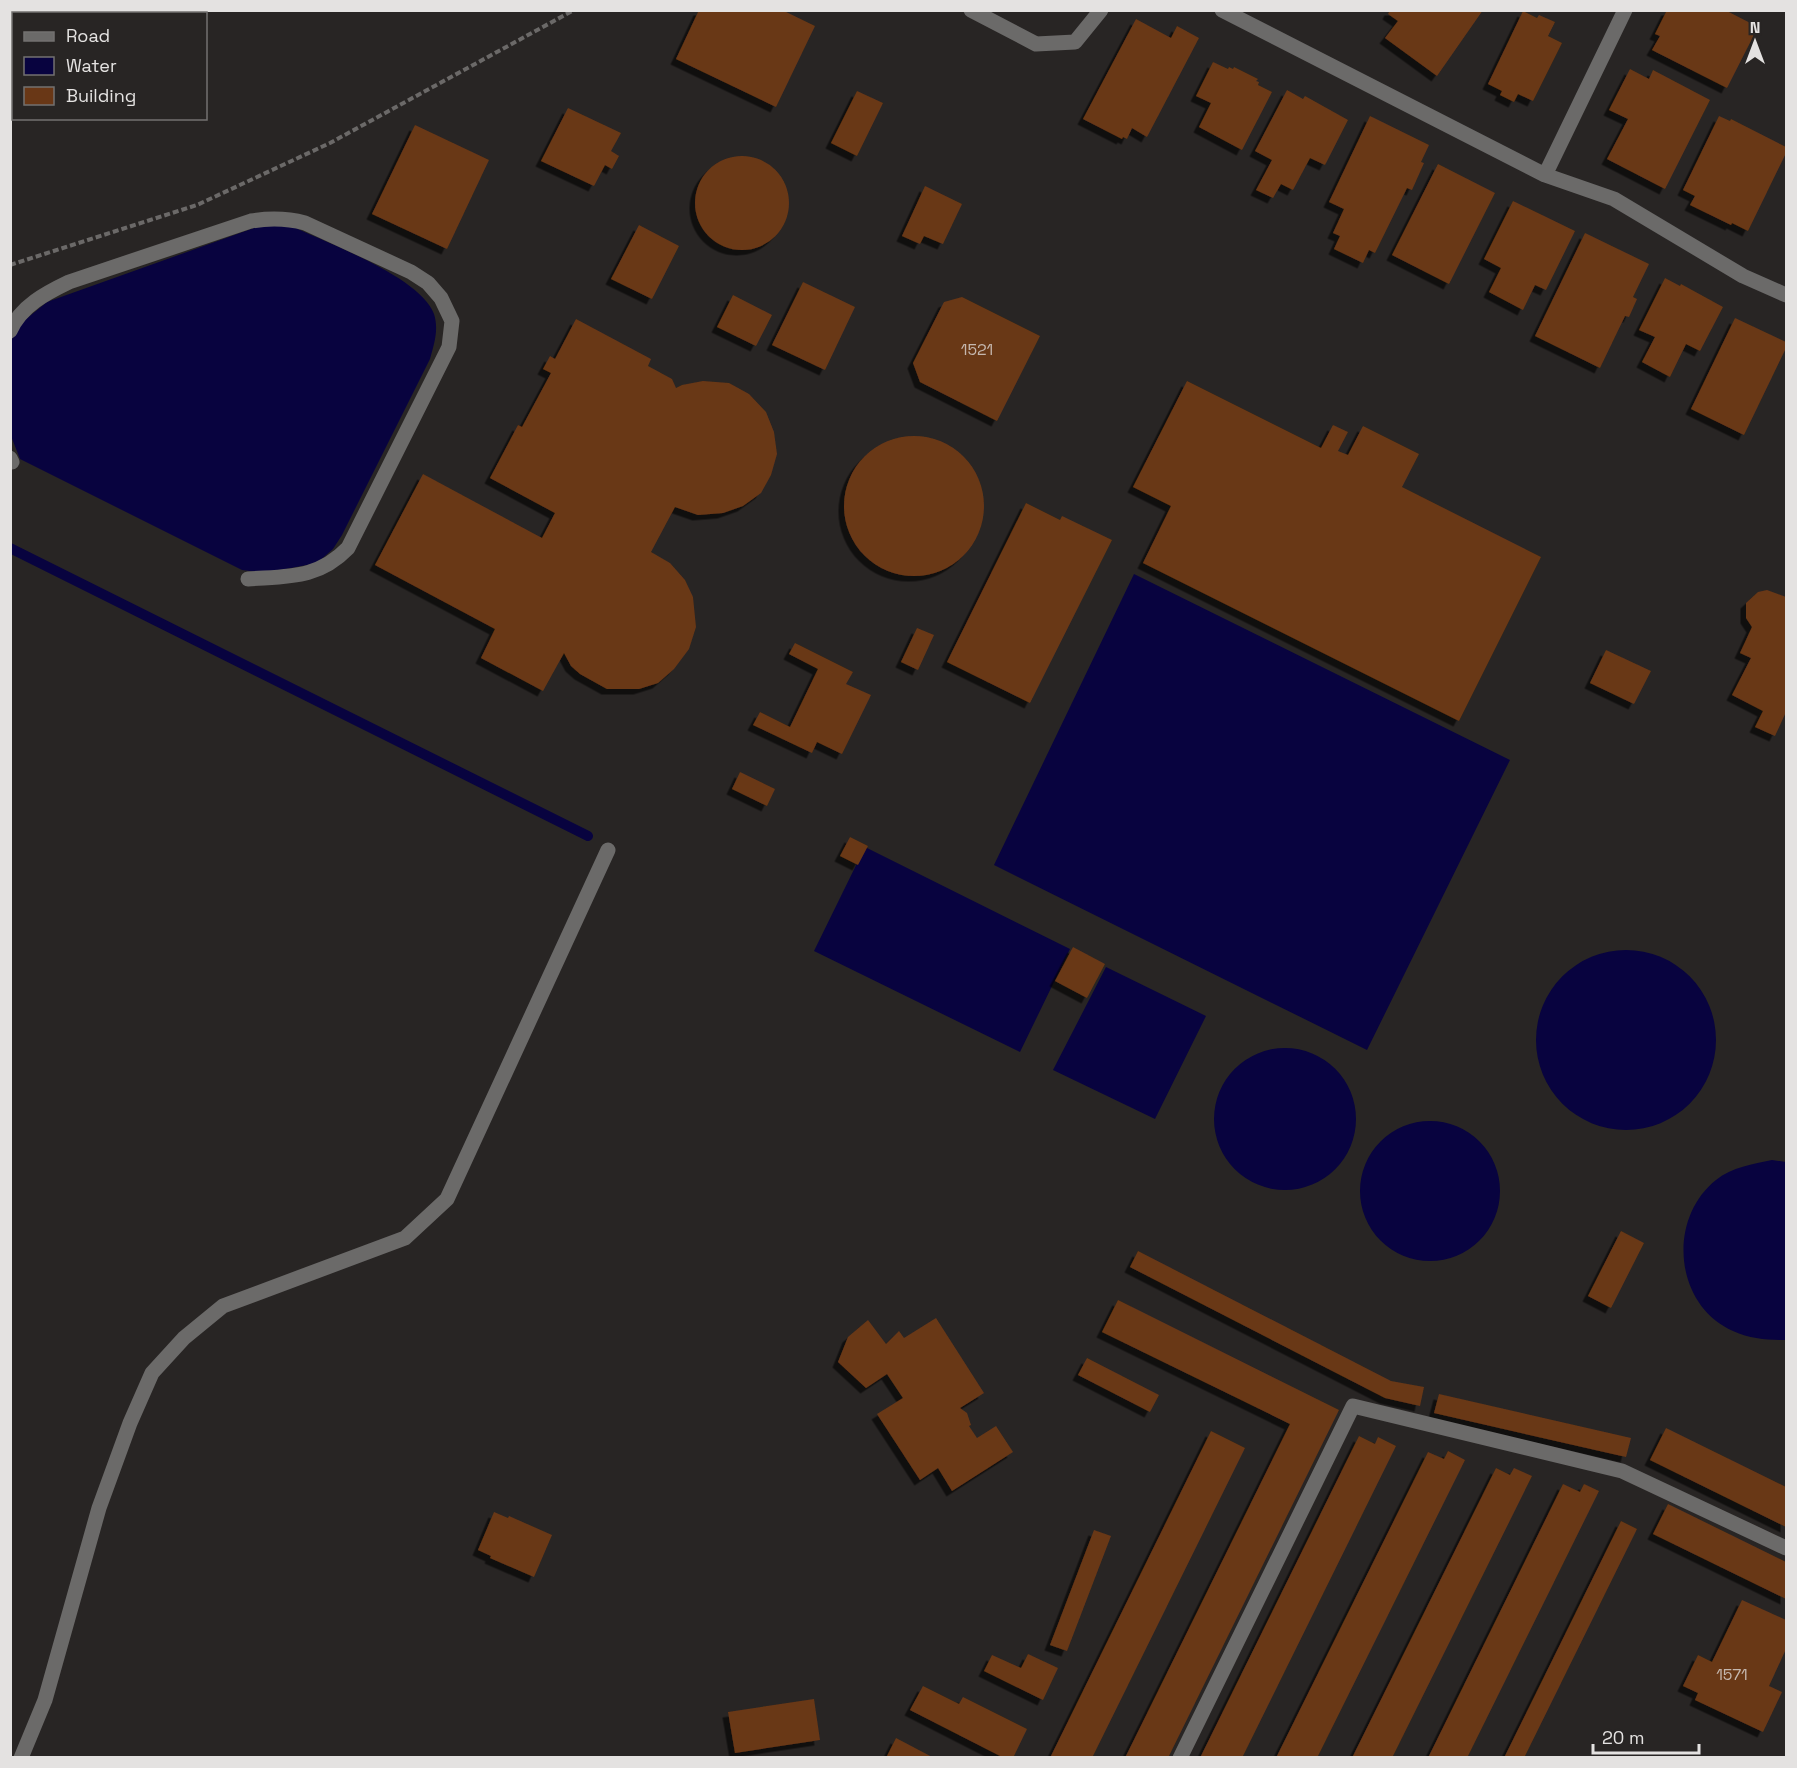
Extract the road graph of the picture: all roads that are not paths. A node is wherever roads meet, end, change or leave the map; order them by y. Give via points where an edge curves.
1 (971, 10) edge
2 (1101, 10) edge
3 (1222, 10) edge
4 (1625, 10) edge
5 (1545, 175) junction
6 (1786, 295) edge
7 (10, 330) edge
8 (248, 579) dead end
9 (608, 850) dead end
10 (1786, 1548) edge
11 (21, 1758) edge
12 (1180, 1758) edge

1 - 2 street via 1036,44 1075,42
3 - 5 street
4 - 5 street
5 - 6 street via 1614,199 1743,276
7 - 8 street via 42,295 69,282 270,218 304,223 428,283 452,321 449,347 348,548 336,561 303,576
9 - 11 street via 447,1199 405,1238 223,1306 184,1338 152,1373 99,1508 45,1700
10 - 12 street via 1622,1471 1353,1406

